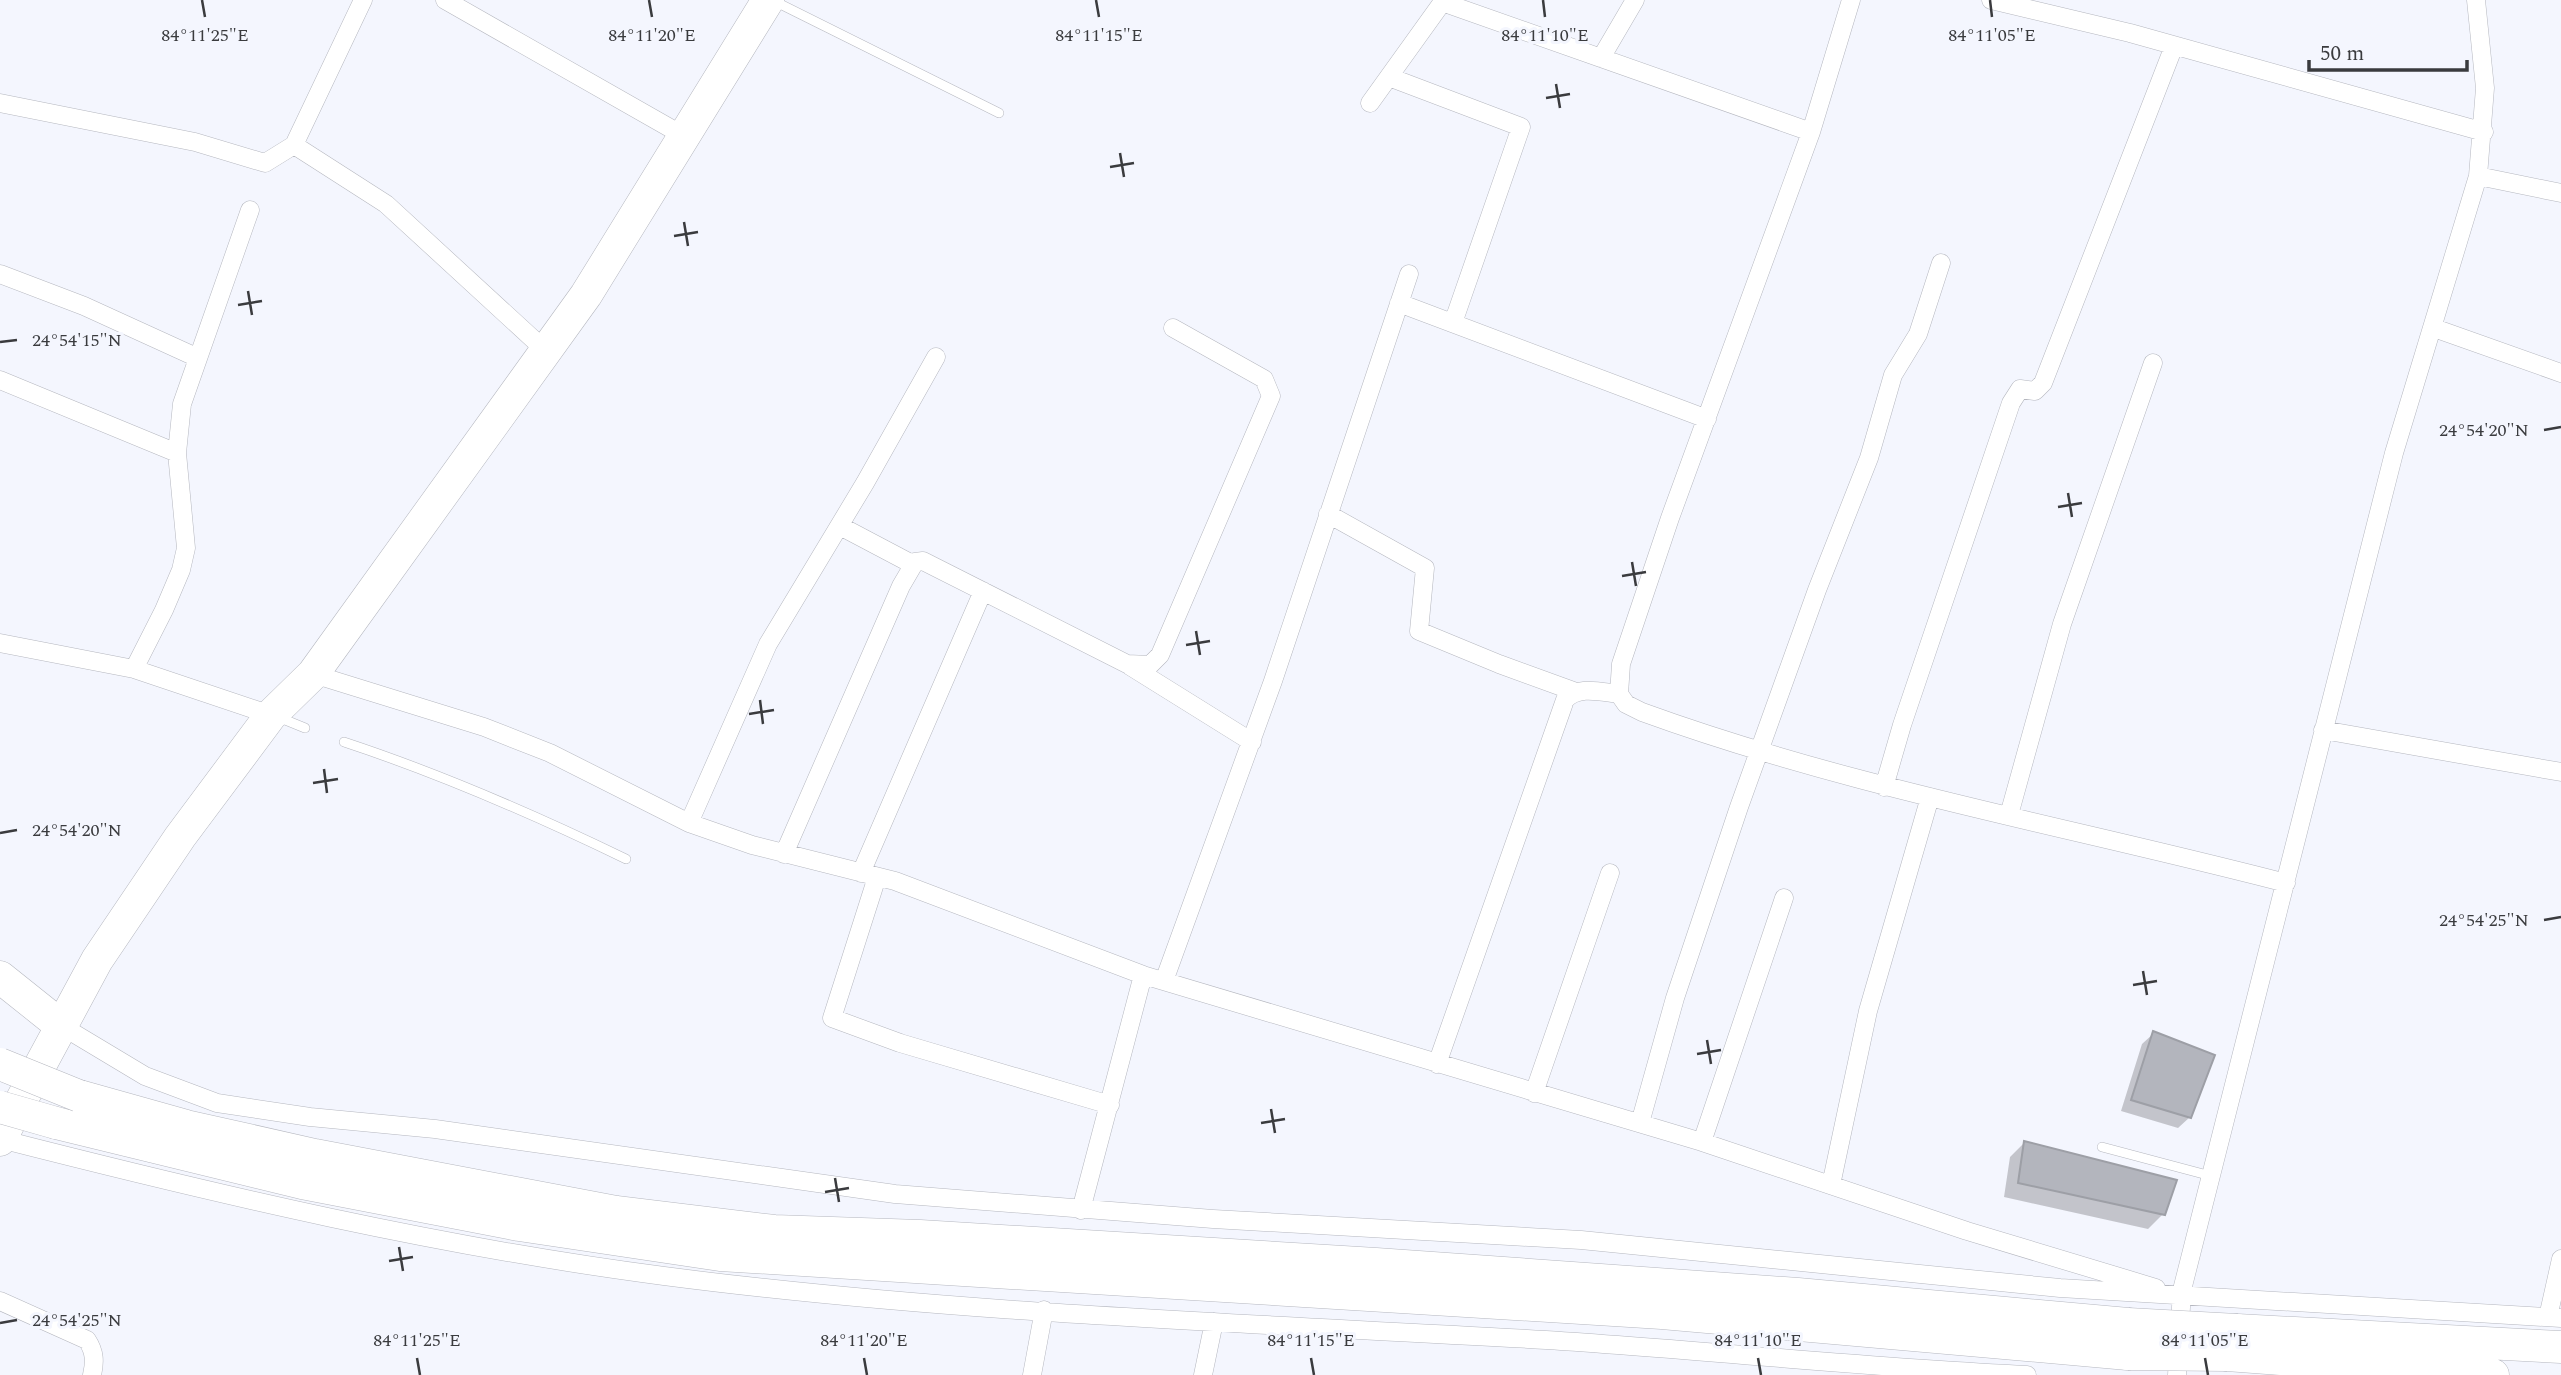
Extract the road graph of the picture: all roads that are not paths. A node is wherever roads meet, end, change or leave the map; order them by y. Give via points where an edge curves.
1 (363, 0) edge
2 (445, 0) edge
3 (770, 0) edge
4 (1635, 0) edge
5 (1851, 0) edge
6 (1991, 0) edge
7 (2476, 0) edge
8 (1443, 1) edge
9 (2057, 7) edge
10 (2174, 46) junction
11 (1601, 58) junction
12 (1389, 78) junction
13 (0, 103) edge
14 (1370, 103) dead end
15 (999, 113) dead end
16 (1811, 132) junction
17 (2484, 132) junction
18 (684, 136) junction
19 (294, 145) junction
20 (2478, 176) junction
21 (2561, 193) edge
22 (250, 210) dead end
23 (1941, 263) dead end
24 (0, 274) edge
25 (1409, 274) dead end
26 (1399, 303) junction
27 (1453, 323) junction
28 (1173, 328) dead end
29 (2434, 328) junction
30 (546, 351) junction
31 (936, 357) dead end
32 (198, 359) junction
33 (2154, 363) dead end
34 (2561, 373) edge
35 (0, 380) edge
36 (1707, 419) junction
37 (177, 453) junction
38 (1328, 514) junction
39 (840, 526) junction
40 (912, 564) junction
41 (983, 591) junction
42 (0, 643) edge
43 (1127, 664) junction
44 (134, 669) junction
45 (313, 674) junction
46 (1576, 692) junction
47 (1619, 694) junction
48 (271, 715) junction
49 (306, 728) dead end
50 (2323, 730) junction
51 (344, 742) dead end
52 (1252, 742) junction
53 (1759, 753) junction
54 (2561, 772) edge
55 (1884, 787) junction
56 (1930, 797) junction
57 (2010, 815) junction
58 (689, 823) junction
59 (784, 853) junction
60 (626, 859) dead end
61 (1610, 873) dead end
62 (869, 875) junction
63 (2286, 883) junction
64 (1784, 898) dead end
65 (1143, 975) junction
66 (0, 977) edge
67 (1164, 981) junction
68 (60, 1025) junction
69 (0, 1064) edge
70 (1437, 1064) junction
71 (1534, 1093) junction
72 (1110, 1105) junction
73 (0, 1107) edge
74 (1640, 1124) junction
75 (0, 1139) edge
76 (1702, 1142) junction
77 (2102, 1147) dead end
78 (2211, 1175) junction
79 (1830, 1185) junction
80 (1081, 1210) junction
81 (2561, 1259) edge
82 (2181, 1297) junction
83 (0, 1301) edge
84 (1044, 1310) junction
85 (2554, 1318) edge
86 (1214, 1322) junction
87 (2128, 1339) junction
88 (2232, 1342) junction
89 (2561, 1347) edge
90 (1846, 1369) edge
91 (97, 1371) edge
92 (1032, 1375) edge
93 (1203, 1375) edge
94 (2027, 1375) edge
95 (2177, 1375) edge
96 (2493, 1375) edge

1 - 19 street
2 - 18 street
3 - 15 lane
3 - 18 highway
4 - 11 street
5 - 16 street
6 - 9 street
7 - 17 street via 2485,88
8 - 11 street
8 - 12 street
9 - 10 street
10 - 17 street
10 - 55 street via 2043,383 2035,391 2020,388 2011,403
11 - 16 street
12 - 14 street
12 - 27 street via 1521,127
13 - 19 street via 195,142 265,163
16 - 36 street
17 - 20 street
18 - 30 highway
19 - 30 street via 386,204
20 - 21 street
20 - 29 street
22 - 32 street
23 - 53 street via 1918,334 1893,376 1869,458
24 - 32 street via 85,306
25 - 26 street
26 - 27 street
26 - 38 street
27 - 36 street
28 - 43 street via 1264,379 1271,396 1167,644 1150,665
29 - 34 street
29 - 50 street via 2394,453
30 - 45 highway
31 - 39 street
32 - 37 street via 182,404
33 - 57 street via 2062,624
35 - 37 street
36 - 47 street via 1621,664
37 - 44 street via 186,548 164,610
38 - 46 street via 1425,568 1419,631
38 - 52 street
39 - 40 street
39 - 58 street via 768,644
40 - 41 street via 923,561
40 - 59 street
41 - 43 street
41 - 62 street
42 - 44 street
43 - 52 street
44 - 48 street
45 - 48 highway
45 - 58 street via 484,727 550,753
46 - 47 street
46 - 70 street via 1565,700
47 - 53 street via 1626,704 1642,712
48 - 49 lane
48 - 68 highway via 173,848 97,960
50 - 54 street
50 - 63 street
51 - 60 lane via 508,802
52 - 67 street
53 - 55 street
53 - 74 street via 1690,948
55 - 56 street
56 - 57 street
56 - 79 street via 1868,1012
57 - 63 street
58 - 59 street
59 - 62 street
61 - 71 street
62 - 65 street via 982,911
62 - 72 street via 832,1018 900,1043
63 - 78 street
64 - 76 street
65 - 67 street
65 - 72 street
66 - 68 highway
67 - 70 street
68 - 75 highway
68 - 80 street via 173,1088 261,1111 435,1129 837,1187
69 - 87 highway, bridge via 79,1096 186,1126 616,1212 775,1231 1376,1264 1798,1294
70 - 71 street
71 - 74 street
72 - 80 street
73 - 87 highway, bridge via 302,1183 519,1226 720,1255
74 - 76 street
75 - 84 street via 281,1206 584,1264 815,1293
76 - 79 street
77 - 78 lane
78 - 82 street
79 - 82 street
80 - 82 street via 1581,1240
81 - 85 street
82 - 85 street
82 - 95 street
83 - 91 street via 87,1340
84 - 86 street
84 - 92 street
86 - 90 street via 1539,1340
86 - 93 street
87 - 88 highway, bridge
88 - 89 highway
88 - 96 highway
90 - 94 street

